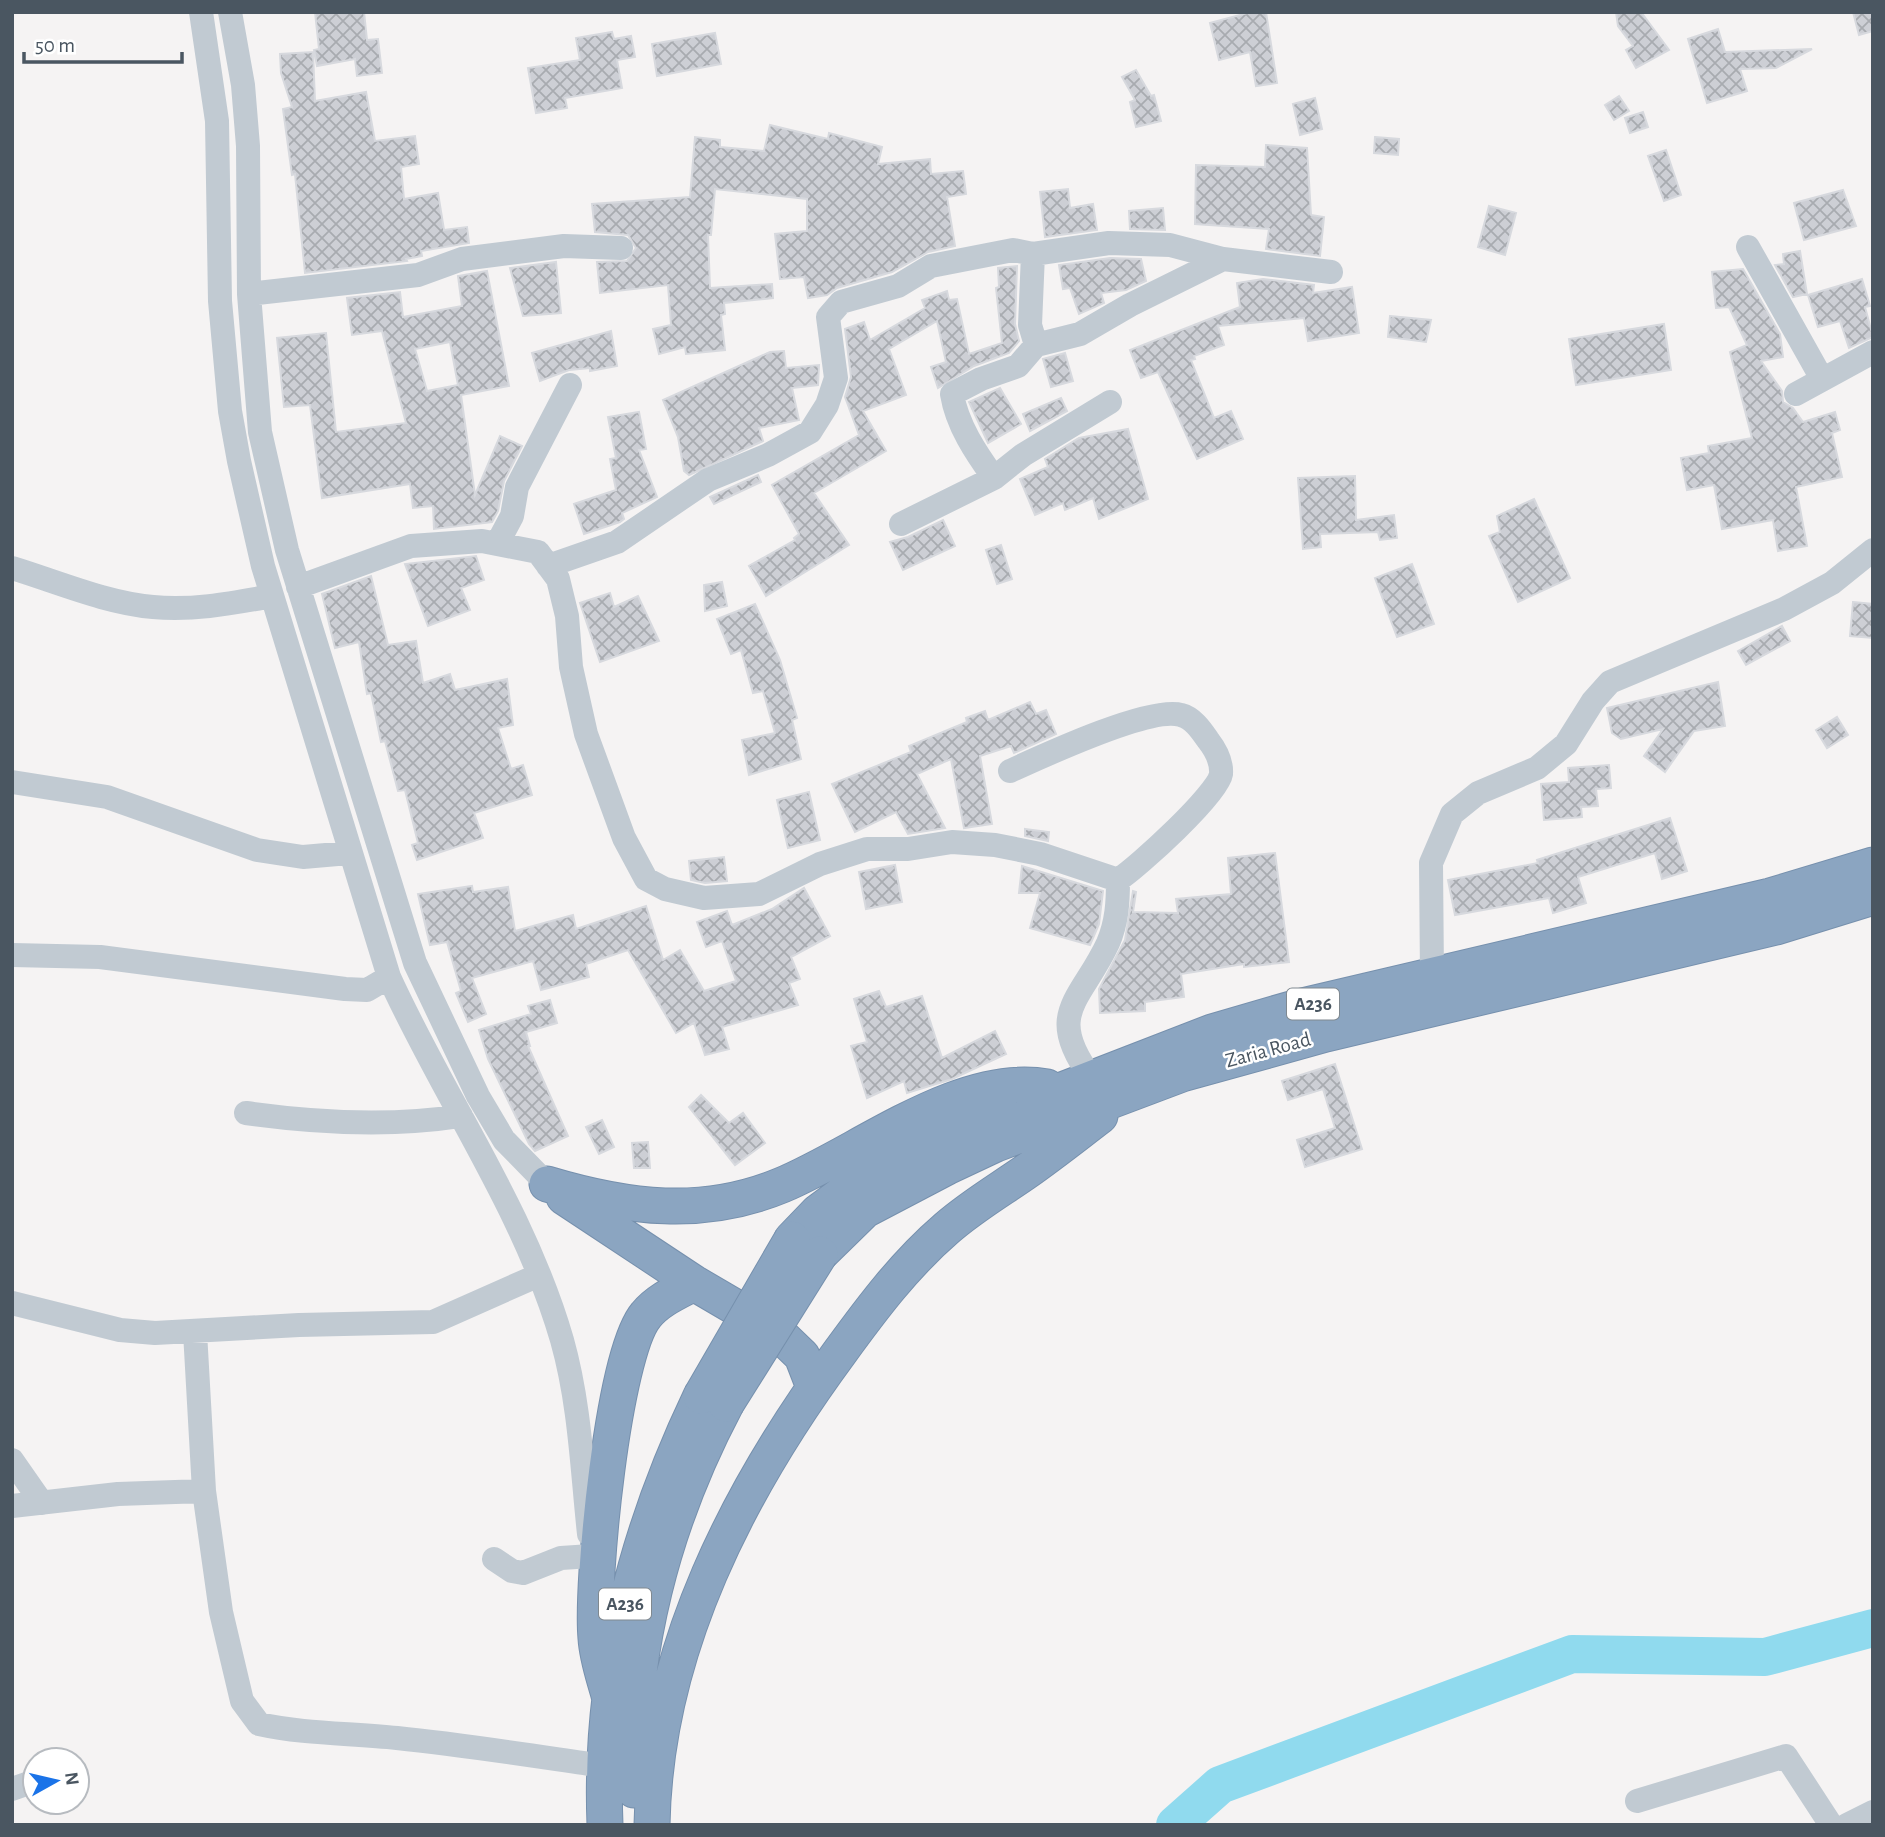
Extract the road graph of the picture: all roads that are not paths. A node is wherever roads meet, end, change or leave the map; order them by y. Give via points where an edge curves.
1 (201, 12) edge
2 (230, 12) edge
3 (1748, 247) dead end
4 (621, 248) dead end
5 (1033, 254) junction
6 (1223, 259) junction
7 (1331, 272) dead end
8 (249, 294) junction
9 (1036, 345) junction
10 (1873, 352) edge
11 (1822, 379) junction
12 (570, 385) dead end
13 (1796, 394) dead end
14 (1110, 402) dead end
15 (994, 478) junction
16 (901, 524) dead end
17 (497, 544) junction
18 (1873, 550) edge
19 (548, 566) junction
20 (12, 568) edge
21 (298, 586) junction
22 (272, 596) junction
23 (1010, 771) dead end
24 (12, 782) edge
25 (349, 853) junction
26 (1873, 865) edge
27 (1118, 880) junction
28 (1873, 897) edge
29 (12, 955) edge
30 (1432, 976) junction
31 (389, 977) junction
32 (1091, 1077) junction
33 (1058, 1089) junction
34 (1125, 1096) junction
35 (246, 1113) dead end
36 (461, 1116) junction
37 (547, 1184) junction
38 (806, 1246) junction
39 (539, 1275) junction
40 (694, 1283) junction
41 (12, 1303) edge
42 (195, 1332) junction
43 (814, 1387) junction
44 (714, 1400) junction
45 (12, 1460) edge
46 (204, 1491) junction
47 (42, 1503) junction
48 (12, 1506) edge
49 (591, 1556) junction
50 (494, 1559) dead end
51 (595, 1604) junction
52 (609, 1695) junction
53 (603, 1766) junction
54 (1637, 1801) dead end
55 (1873, 1812) edge
56 (605, 1825) edge
57 (637, 1825) edge
58 (652, 1825) edge
59 (1831, 1825) edge
60 (1847, 1825) edge

1 - 22 street via 217,121 220,301 230,411
2 - 8 street via 248,146
3 - 11 street
4 - 8 street via 551,248 462,259 418,275
5 - 6 street via 1110,243 1170,245
5 - 9 street via 1030,325
5 - 19 street via 1013,250 932,265 898,285 841,302 828,317 836,378 827,405 810,432 708,480 617,542
6 - 7 street
6 - 9 street via 1080,334
8 - 21 street via 260,432
9 - 15 street via 1018,366 952,394 974,451
10 - 11 street
11 - 13 street
12 - 17 street via 517,487 512,516
14 - 15 street via 1023,454
15 - 16 street
17 - 19 street via 538,552
17 - 21 street via 411,546
18 - 30 street via 1832,583 1784,608 1610,682 1566,744 1537,768 1478,793 1452,814 1431,863
19 - 27 street via 558,579 567,616 571,667 586,734 624,838 646,879 665,889 704,898 760,894 820,864 867,849 952,842 1040,854
20 - 22 street via 153,607 215,606
21 - 37 street via 415,963 478,1096 505,1140
22 - 25 street
23 - 27 street via 1144,719 1182,715 1196,724 1219,759 1221,775 1216,786 1141,865
24 - 25 street via 107,797 257,850 303,857
25 - 31 street
26 - 30 highway, A236 via 1733,905
27 - 32 street via 1117,916 1108,942 1071,1008 1067,1025 1075,1055
28 - 34 highway, Zaria Road / A236 via 1751,933 1267,1050
29 - 31 street via 100,957 345,989 367,990
30 - 32 highway, A236 via 1212,1032
31 - 36 street
32 - 33 highway, A236
33 - 37 highway via 1008,1084 979,1093 917,1114 782,1185 720,1203 635,1206
33 - 38 highway, A236 via 959,1130 861,1180 818,1212
34 - 38 highway, Zaria Road / A236 via 996,1144 894,1194
34 - 43 highway via 947,1228 881,1296
35 - 36 street via 301,1121 416,1123
36 - 39 street via 501,1187
37 - 40 highway
38 - 44 highway, A236, bridge
39 - 42 street via 433,1322
39 - 49 street via 562,1340 575,1396
40 - 43 highway via 792,1343 806,1363
40 - 51 highway via 645,1315 629,1351 608,1465
41 - 42 street via 120,1330
42 - 46 street
43 - 58 highway via 744,1499 712,1564 659,1734
44 - 52 highway, A236 via 669,1467 635,1563
44 - 57 highway, A236 via 645,1628 633,1723
45 - 47 street
46 - 47 street
46 - 53 street via 221,1612 242,1701 259,1724 289,1731 452,1744
47 - 48 street
49 - 50 street via 561,1559 523,1573
49 - 51 street
51 - 52 highway via 596,1640
52 - 53 highway, A236
53 - 56 highway, A236
54 - 59 street via 1786,1756
55 - 60 street

